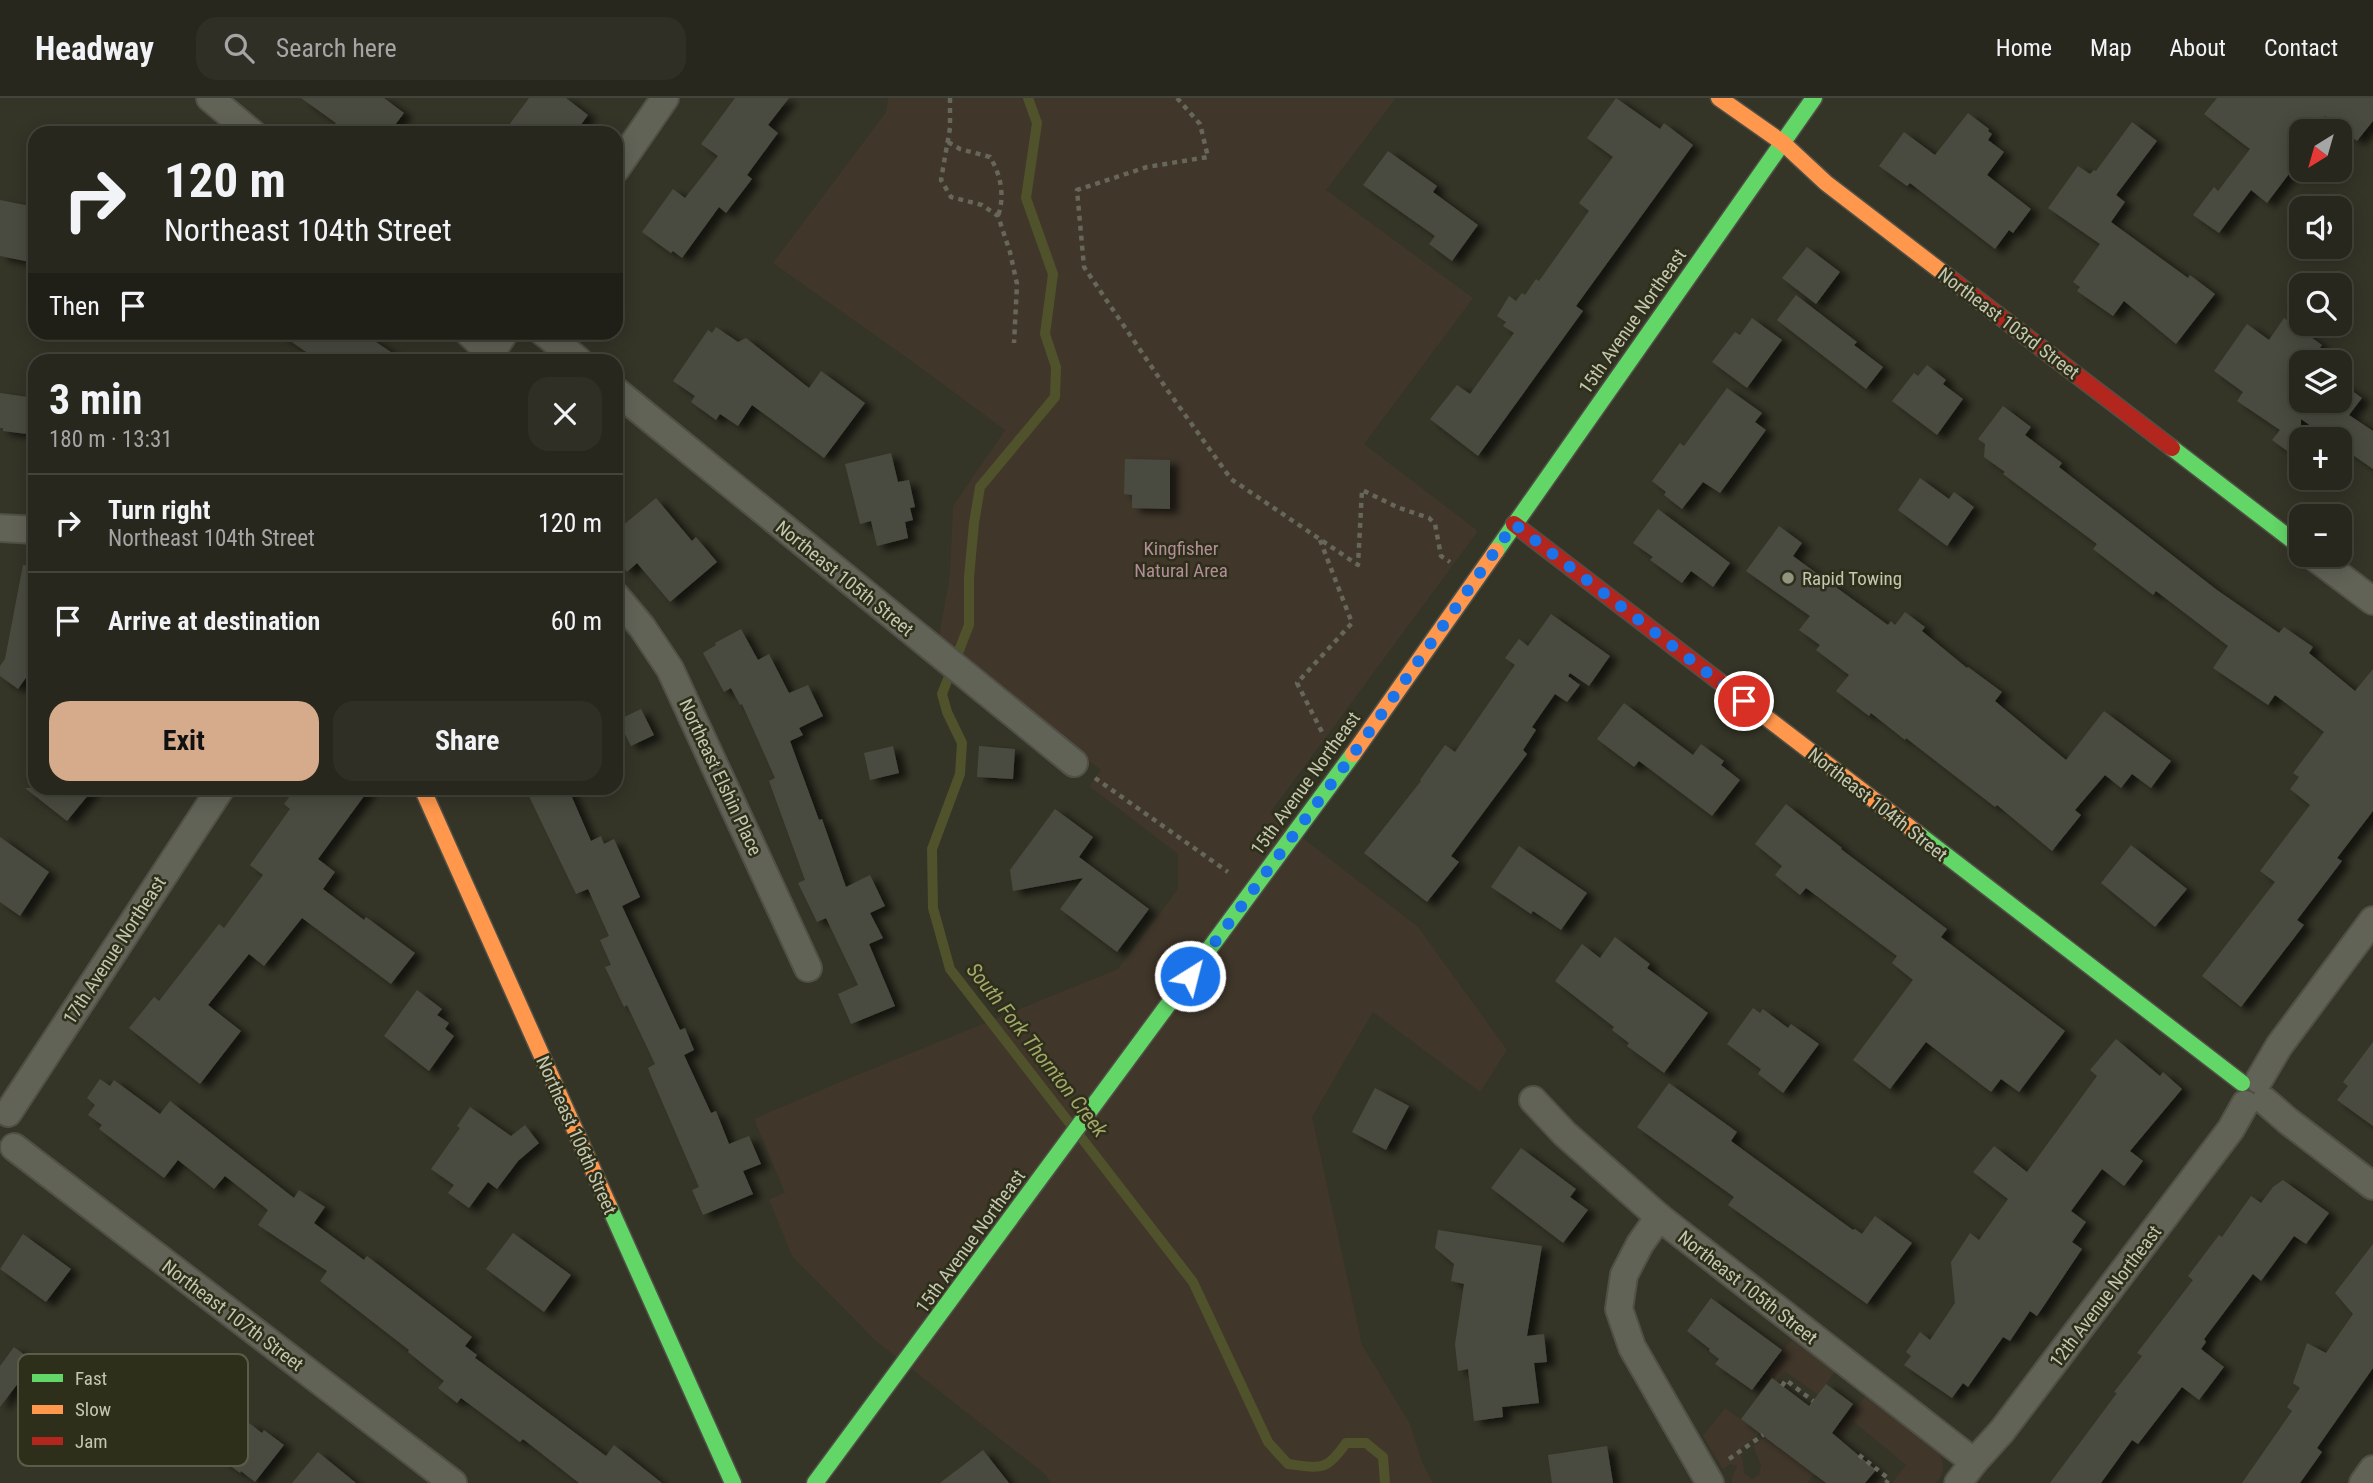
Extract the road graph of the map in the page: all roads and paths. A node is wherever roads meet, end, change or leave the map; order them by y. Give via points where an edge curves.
1 (210, 98) edge
2 (665, 98) edge
3 (950, 98) edge
4 (1177, 98) edge
5 (1719, 98) edge
6 (1814, 98) edge
7 (244, 126) edge
8 (948, 142) junction
9 (1783, 143) junction
10 (623, 159) edge
11 (998, 216) junction
12 (553, 340) edge
13 (1014, 343) dead end
14 (570, 354) edge
15 (623, 397) edge
16 (1514, 524) junction
17 (0, 528) edge
18 (28, 530) edge
19 (2289, 538) edge
20 (1320, 540) junction
21 (2328, 567) edge
22 (1474, 581) junction
23 (2373, 601) edge
24 (623, 604) edge
25 (1327, 743) dead end
26 (1074, 763) joint
27 (216, 795) edge
28 (425, 795) edge
29 (1235, 877) dead end
30 (2373, 920) edge
31 (808, 968) dead end
32 (2253, 1092) junction
33 (1532, 1100) dead end
34 (4, 1112) edge
35 (7, 1151) edge
36 (2373, 1186) edge
37 (1659, 1217) junction
38 (1782, 1386) dead end
39 (1808, 1405) dead end
40 (1763, 1435) dead end
41 (1740, 1453) dead end
42 (1859, 1455) dead end
43 (1974, 1462) junction
44 (2373, 1469) edge
45 (453, 1483) edge
46 (733, 1483) edge
47 (815, 1483) edge
48 (1710, 1483) edge
49 (1886, 1483) edge
50 (1958, 1483) edge
51 (2362, 1483) edge

1 - 7 street
2 - 10 street
3 - 8 path
4 - 20 path via 1200,124 1208,157 1147,167 1077,190 1084,267 1231,479
5 - 9 street, Northeast 103rd Street
6 - 9 street, 15th Avenue Northeast
8 - 11 path via 990,157 998,171 1003,203
8 - 11 path via 941,180 951,197 982,205
9 - 16 street, 15th Avenue Northeast
9 - 19 street, Northeast 103rd Street via 1826,183
11 - 13 path via 1017,284
12 - 14 street
15 - 26 street, Northeast 105th Street
16 - 22 street, 15th Avenue Northeast
16 - 32 street, Northeast 104th Street
17 - 18 street
20 - 22 path via 1358,565 1362,491 1429,518 1435,524 1441,556
20 - 25 path via 1352,623 1297,684
21 - 23 street
22 - 47 street, 15th Avenue Northeast via 1354,753
24 - 31 street, Northeast Elshin Place via 670,669
26 - 29 path
27 - 34 street, 17th Avenue Northeast
28 - 46 street, Northeast 106th Street
30 - 32 street, 12th Avenue Northeast via 2279,1046
32 - 36 street, Northeast 104th Street
32 - 43 street, 12th Avenue Northeast via 2223,1140
33 - 37 street, Northeast 105th Street
34 - 35 street via 13,1117 19,1130
35 - 45 street, Northeast 107th Street
37 - 43 street, Northeast 105th Street
37 - 48 street via 1624,1275 1619,1309 1632,1347
38 - 39 path via 1786,1380 1812,1400
40 - 41 path
42 - 49 path via 1889,1479
43 - 50 street, 12th Avenue Northeast
44 - 51 street

